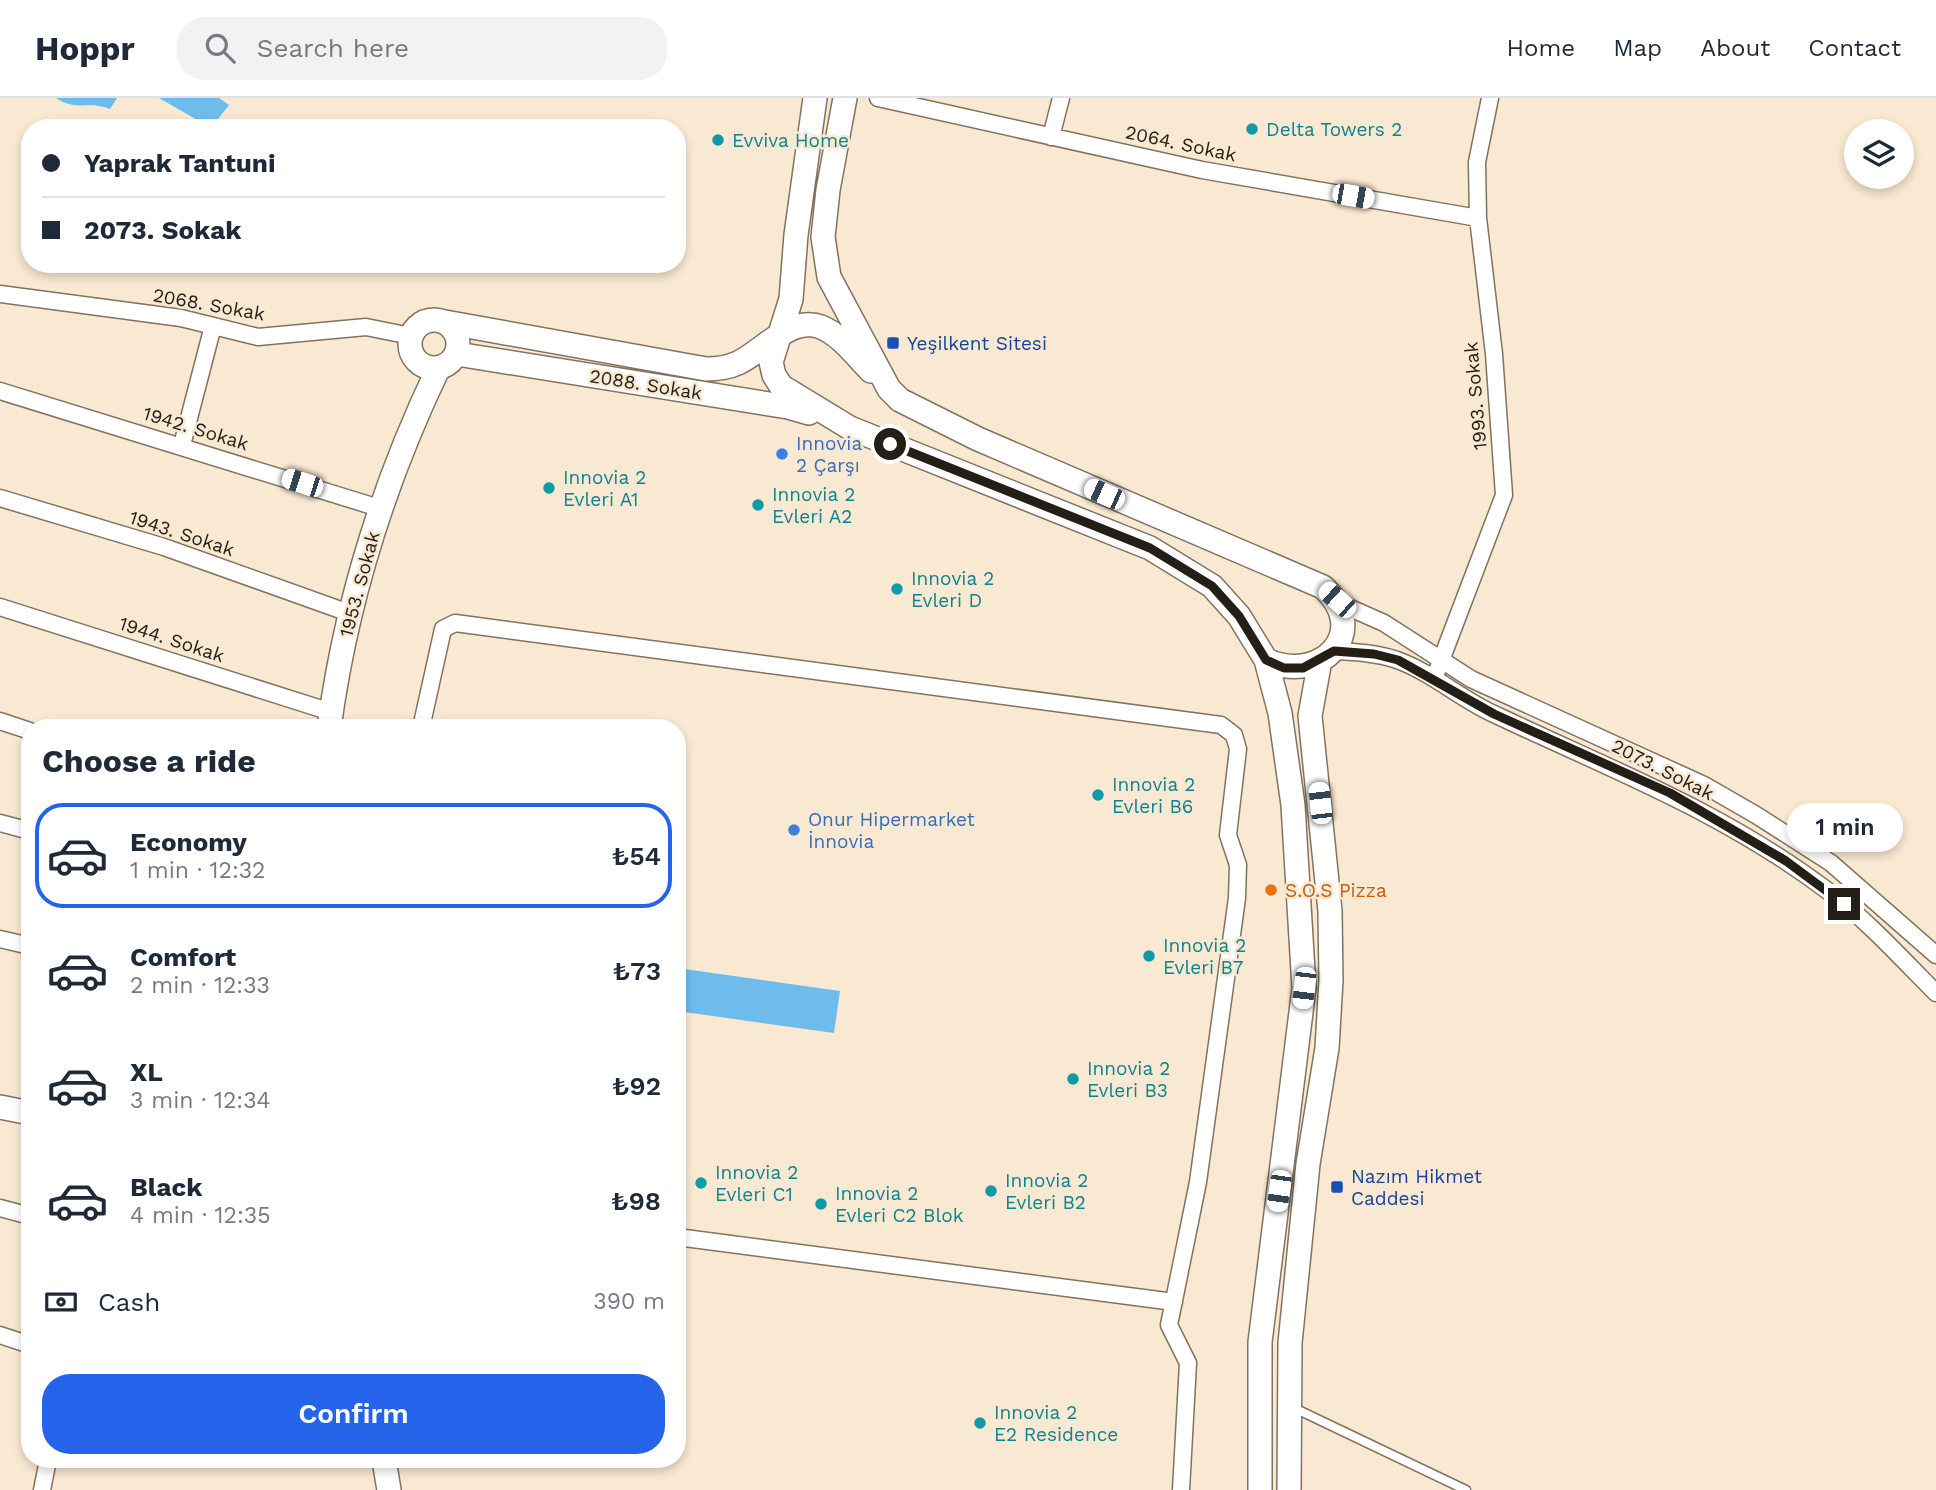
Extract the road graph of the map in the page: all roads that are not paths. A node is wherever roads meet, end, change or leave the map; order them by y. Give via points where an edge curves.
1 (815, 98) edge
2 (845, 98) edge
3 (878, 98) edge
4 (1061, 98) edge
5 (1490, 98) edge
6 (1051, 137) junction
7 (1478, 218) junction
8 (0, 294) edge
9 (445, 323) junction
10 (213, 326) junction
11 (411, 336) junction
12 (777, 338) junction
13 (457, 354) junction
14 (415, 360) junction
15 (438, 369) junction
16 (889, 389) junction
17 (0, 391) edge
18 (834, 420) junction
19 (402, 444) junction
20 (182, 445) junction
21 (0, 498) edge
22 (379, 508) junction
23 (1339, 603) junction
24 (0, 607) edge
25 (349, 613) junction
26 (1327, 655) junction
27 (1266, 660) junction
28 (1441, 662) junction
29 (1434, 680) junction
30 (327, 719) edge
31 (330, 719) edge
32 (423, 719) edge
33 (0, 721) edge
34 (21, 728) edge
35 (0, 823) edge
36 (21, 829) edge
37 (0, 939) edge
38 (21, 944) edge
39 (1936, 955) edge
40 (1936, 993) edge
41 (0, 1107) edge
42 (21, 1111) edge
43 (0, 1208) edge
44 (21, 1214) edge
45 (686, 1238) edge
46 (1174, 1302) junction
47 (0, 1335) edge
48 (21, 1342) edge
49 (1289, 1406) junction
50 (46, 1468) edge
51 (385, 1468) edge
52 (42, 1490) edge
53 (389, 1490) edge
54 (1181, 1490) edge
55 (1260, 1490) edge
56 (1289, 1490) edge
57 (1466, 1490) edge

1 - 12 main road via 791,299
2 - 16 main road via 823,237 829,277
3 - 6 street, 2064. Sokak
4 - 6 street
5 - 7 street, 1993. Sokak via 1477,162
6 - 7 street, 2064. Sokak via 1202,170
7 - 28 street, 1993. Sokak via 1504,495
8 - 10 street, 2068. Sokak
9 - 11 main road via 429,320
9 - 12 main road via 706,369 740,363
9 - 13 main road via 456,332
10 - 11 street, 2068. Sokak via 258,337 366,327
10 - 20 street
11 - 14 main road
12 - 16 main road via 802,326 823,328
12 - 18 main road via 771,362 781,386
13 - 15 main road
13 - 18 main road, 2088. Sokak via 788,407
14 - 15 main road
14 - 19 main road
15 - 19 main road
16 - 23 main road via 900,400 978,439 1323,587
17 - 20 street, 1942. Sokak
18 - 27 main road via 1150,548 1212,586 1239,616
19 - 22 main road, 1953. Sokak
20 - 22 street, 1942. Sokak
21 - 25 street, 1943. Sokak via 164,547
22 - 25 main road, 1953. Sokak
23 - 26 main road via 1345,626
23 - 28 street, 2073. Sokak via 1384,623
24 - 30 street, 1944. Sokak
25 - 31 main road, 1953. Sokak
26 - 27 main road via 1303,668 1284,668
26 - 29 street, 2073. Sokak via 1374,654 1398,660
26 - 49 main road via 1310,716 1330,911 1331,980 1327,1048 1308,1164 1290,1343
27 - 55 main road via 1280,713 1293,804 1304,988 1260,1342
28 - 29 street, 1993. Sokak
28 - 39 street, 2073. Sokak via 1704,785 1756,815 1831,863
29 - 40 street, 2073. Sokak via 1494,714 1670,793 1745,835 1860,917
32 - 46 street via 443,629 455,624 1221,725 1234,735 1238,749 1228,835 1238,865 1237,898 1195,1200
33 - 34 street
35 - 36 street
37 - 38 street
41 - 42 main road
43 - 44 street
45 - 46 street
46 - 54 street via 1169,1325 1188,1363
47 - 48 street
49 - 56 main road
49 - 57 lane
50 - 52 street
51 - 53 main road

